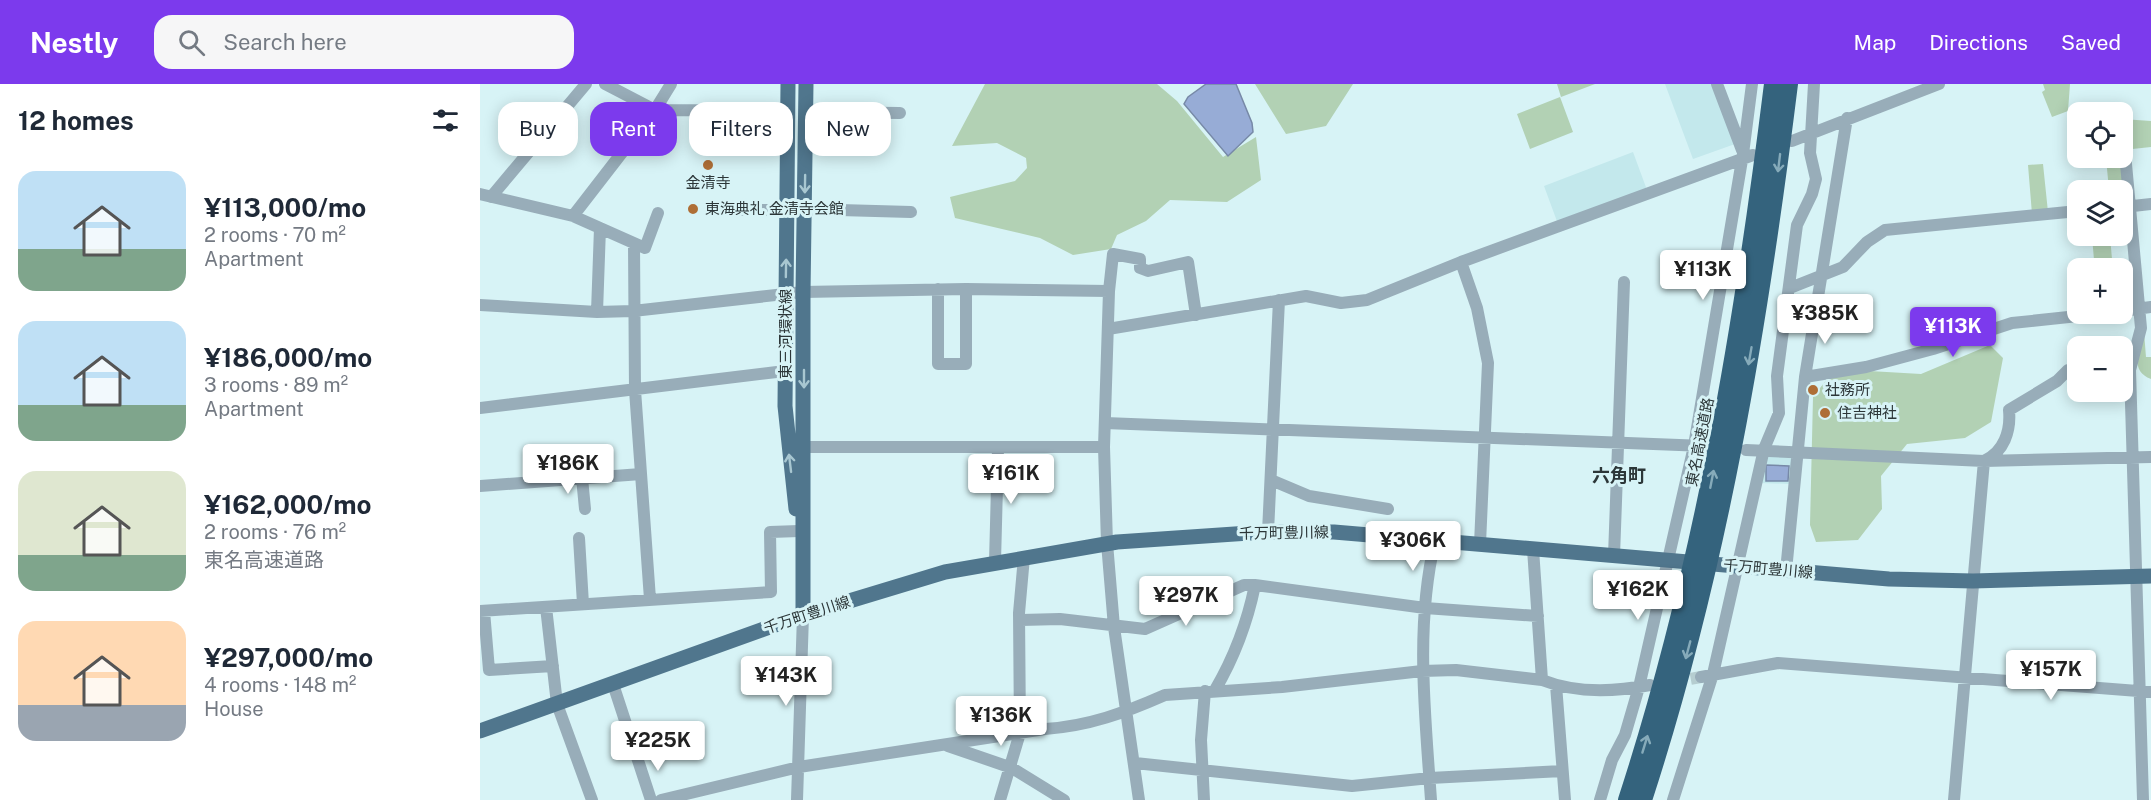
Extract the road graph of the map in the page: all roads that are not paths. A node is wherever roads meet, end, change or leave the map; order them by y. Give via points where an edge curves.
1 (586, 84) edge
2 (605, 84) edge
3 (670, 84) edge
4 (788, 84) edge
5 (806, 84) edge
6 (1717, 84) edge
7 (1752, 84) edge
8 (1773, 84) edge
9 (1789, 84) edge
10 (1814, 84) edge
11 (1939, 84) edge
12 (640, 102) edge
13 (660, 102) edge
14 (788, 102) edge
15 (806, 102) edge
16 (891, 113) edge
17 (900, 113) dead end
18 (1847, 118) junction
19 (1810, 132) junction
20 (1792, 141) dead end
21 (620, 156) edge
22 (788, 156) edge
23 (805, 156) edge
24 (1746, 156) junction
25 (486, 195) edge
26 (2151, 204) edge
27 (2133, 206) edge
28 (804, 209) junction
29 (732, 210) dead end
30 (787, 210) junction
31 (911, 212) dead end
32 (2067, 212) edge
33 (658, 213) dead end
34 (573, 216) junction
35 (600, 228) junction
36 (634, 244) junction
37 (2133, 244) edge
38 (1461, 262) junction
39 (1820, 277) junction
40 (1624, 282) dead end
41 (1790, 288) junction
42 (938, 289) junction
43 (966, 289) junction
44 (1109, 291) junction
45 (803, 292) junction
46 (786, 294) junction
47 (1279, 300) junction
48 (480, 305) edge
49 (2145, 308) edge
50 (633, 311) junction
51 (597, 312) junction
52 (1196, 315) junction
53 (2067, 317) edge
54 (1108, 329) junction
55 (2135, 354) joint
56 (785, 371) junction
57 (2067, 371) edge
58 (1805, 377) junction
59 (635, 390) junction
60 (480, 408) edge
61 (1105, 423) junction
62 (1274, 432) junction
63 (1486, 439) junction
64 (1617, 445) junction
65 (1700, 446) junction
66 (804, 447) junction
67 (1104, 447) junction
68 (998, 448) junction
69 (1764, 449) junction
70 (1746, 450) dead end
71 (1796, 450) junction
72 (2151, 457) edge
73 (2132, 458) junction
74 (1984, 461) junction
75 (641, 474) junction
76 (582, 478) junction
77 (1271, 480) junction
78 (480, 486) edge
79 (585, 509) dead end
80 (1388, 509) dead end
81 (799, 531) junction
82 (1268, 532) junction
83 (1707, 537) junction
84 (579, 538) dead end
85 (1435, 541) junction
86 (1107, 543) junction
87 (1480, 544) junction
88 (1533, 549) junction
89 (1614, 556) junction
90 (1024, 557) junction
91 (1667, 560) junction
92 (995, 562) junction
93 (1738, 566) junction
94 (1786, 571) junction
95 (2144, 576) edge
96 (1973, 581) junction
97 (804, 584) junction
98 (1255, 585) junction
99 (1695, 593) junction
100 (650, 599) junction
101 (583, 604) junction
102 (546, 608) junction
103 (1425, 608) junction
104 (482, 611) edge
105 (804, 615) junction
106 (1538, 616) junction
107 (1021, 620) junction
108 (1114, 627) junction
109 (552, 666) junction
110 (1422, 671) junction
111 (1707, 676) junction
112 (1965, 679) junction
113 (1542, 680) junction
114 (613, 684) junction
115 (1556, 685) junction
116 (1644, 686) junction
117 (1210, 690) junction
118 (2146, 692) edge
119 (557, 704) junction
120 (1126, 712) junction
121 (480, 731) edge
122 (1020, 733) junction
123 (947, 746) junction
124 (1134, 763) junction
125 (799, 767) junction
126 (1012, 768) junction
127 (1202, 770) junction
128 (1563, 771) junction
129 (1430, 778) junction
130 (1352, 786) junction
131 (592, 800) edge
132 (651, 800) edge
133 (661, 800) edge
134 (797, 800) edge
135 (1000, 800) edge
136 (1064, 800) edge
137 (1139, 800) edge
138 (1204, 800) edge
139 (1351, 800) edge
140 (1431, 800) edge
141 (1565, 800) edge
142 (1600, 800) edge
143 (1627, 800) edge
144 (1643, 800) edge
145 (1673, 800) edge
146 (1954, 800) edge
147 (2143, 800) edge

1 - 25 street
2 - 12 street
3 - 13 street
4 - 14 main road, 東三河環状線
5 - 15 main road, 東三河環状線
6 - 24 street
7 - 24 street
83 -> 8 highway, 東名高速道路
9 -> 83 highway, 東名高速道路 via 1758,310
10 - 19 street
11 - 18 street
16 - 17 street
18 - 19 street
18 - 39 street
19 - 20 street
19 - 41 street via 1816,179 1797,225
21 - 34 street
22 - 30 main road, 東三河環状線
23 -> 28 main road, 東三河環状線
24 - 38 street
24 - 65 street
25 - 34 street
26 - 27 street
28 - 31 street
28 - 45 main road, 東三河環状線
29 - 30 street
46 -> 30 main road, 東三河環状線
32 - 39 street via 1885,230 1843,267
33 - 36 street via 645,248
34 - 35 street
35 - 36 street
35 - 51 street
36 - 50 street
37 - 49 street
38 - 47 street via 1367,300 1341,303 1306,296
38 - 63 street via 1478,308 1488,363
39 - 41 street
39 - 58 street
40 - 64 street
41 - 69 street via 1777,376 1779,413
42 - 43 street
42 - 43 street via 938,364 966,364
42 - 45 street
43 - 44 street
44 - 52 street via 1113,254 1140,259 1140,268 1148,271 1188,262
44 - 54 street
45 - 46 street
45 -> 66 main road, 東三河環状線
46 - 50 street
46 - 56 main road, 東三河環状線
47 - 52 street
47 - 62 street
48 - 51 street
49 - 55 street
50 - 51 street
50 - 59 street
52 - 54 street
53 - 58 street via 2012,323 1866,367
54 - 61 street
55 - 73 street via 2130,370
56 - 59 street
81 -> 56 main road, 東三河環状線 via 786,432
57 - 74 street via 2008,410 2010,428 2005,439 1995,456
58 - 71 street
59 - 60 street
59 - 75 street
61 - 62 street
61 - 67 street
62 - 63 street
62 - 77 street
63 - 64 street
63 - 87 street
64 - 65 street
64 - 89 street
65 - 91 street
66 - 68 street
66 - 97 main road, 東三河環状線
67 - 68 street
67 - 86 street
68 - 92 street
69 - 70 street
69 - 71 street
69 - 93 street
71 - 74 street
71 - 94 street
72 - 73 street
73 - 74 street
73 - 95 street
74 - 96 street
75 - 76 street
75 - 100 street
76 - 78 street
76 - 79 street
77 - 80 street via 1309,496
77 - 82 street
81 - 97 main road, 東三河環状線
81 - 100 street via 770,532 771,592
82 - 85 main road, 千万町豊川線 via 1334,532
82 - 86 main road, 千万町豊川線
83 - 99 highway, 東名高速道路
84 - 101 street
85 - 87 main road, 千万町豊川線
85 - 103 street
86 - 90 main road, 千万町豊川線
86 - 108 street
87 - 88 main road, 千万町豊川線
88 - 89 main road, 千万町豊川線
88 - 106 street
89 - 91 main road, 千万町豊川線
90 - 92 main road, 千万町豊川線
90 - 107 street
91 - 93 main road, 千万町豊川線
91 - 116 street
92 - 105 main road, 千万町豊川線 via 945,572
93 - 94 main road, 千万町豊川線
93 - 111 street
94 - 96 main road, 千万町豊川線
95 - 96 main road, 千万町豊川線
95 - 118 street
96 - 112 street
97 - 105 main road, 東三河環状線
98 - 103 street
98 - 108 street via 1244,585 1145,629
98 - 117 street via 1235,655
143 -> 99 highway, 東名高速道路
99 -> 144 highway, 東名高速道路
100 - 101 street
101 - 102 street
102 - 104 street
102 - 109 street
103 - 106 street
103 - 110 street
104 - 109 street via 489,670
105 - 114 main road, 千万町豊川線
105 - 125 street
106 - 113 street
107 - 108 street via 1060,619
107 - 122 street
108 - 120 street
109 - 119 street
110 - 113 street via 1456,670
110 - 117 street via 1282,687
110 - 129 street
111 - 112 street via 1778,663
111 - 145 street
112 - 118 street
112 - 146 street
113 - 115 street
114 - 119 main road, 千万町豊川線
114 - 132 street
115 - 116 street via 1608,692
115 - 128 street
116 - 142 street via 1612,760
117 - 120 street via 1165,695
117 - 127 street
118 - 147 street
119 - 121 main road, 千万町豊川線
119 - 131 street
120 - 122 street via 1078,727
120 - 124 street
122 - 123 street
122 - 126 street
123 - 125 street
123 - 126 street
124 - 127 street
124 - 137 street
125 - 133 street
125 - 134 street
126 - 135 street
126 - 136 street
127 - 130 street
127 - 138 street
128 - 129 street
128 - 141 street
129 - 130 street
129 - 140 street
130 - 139 street

